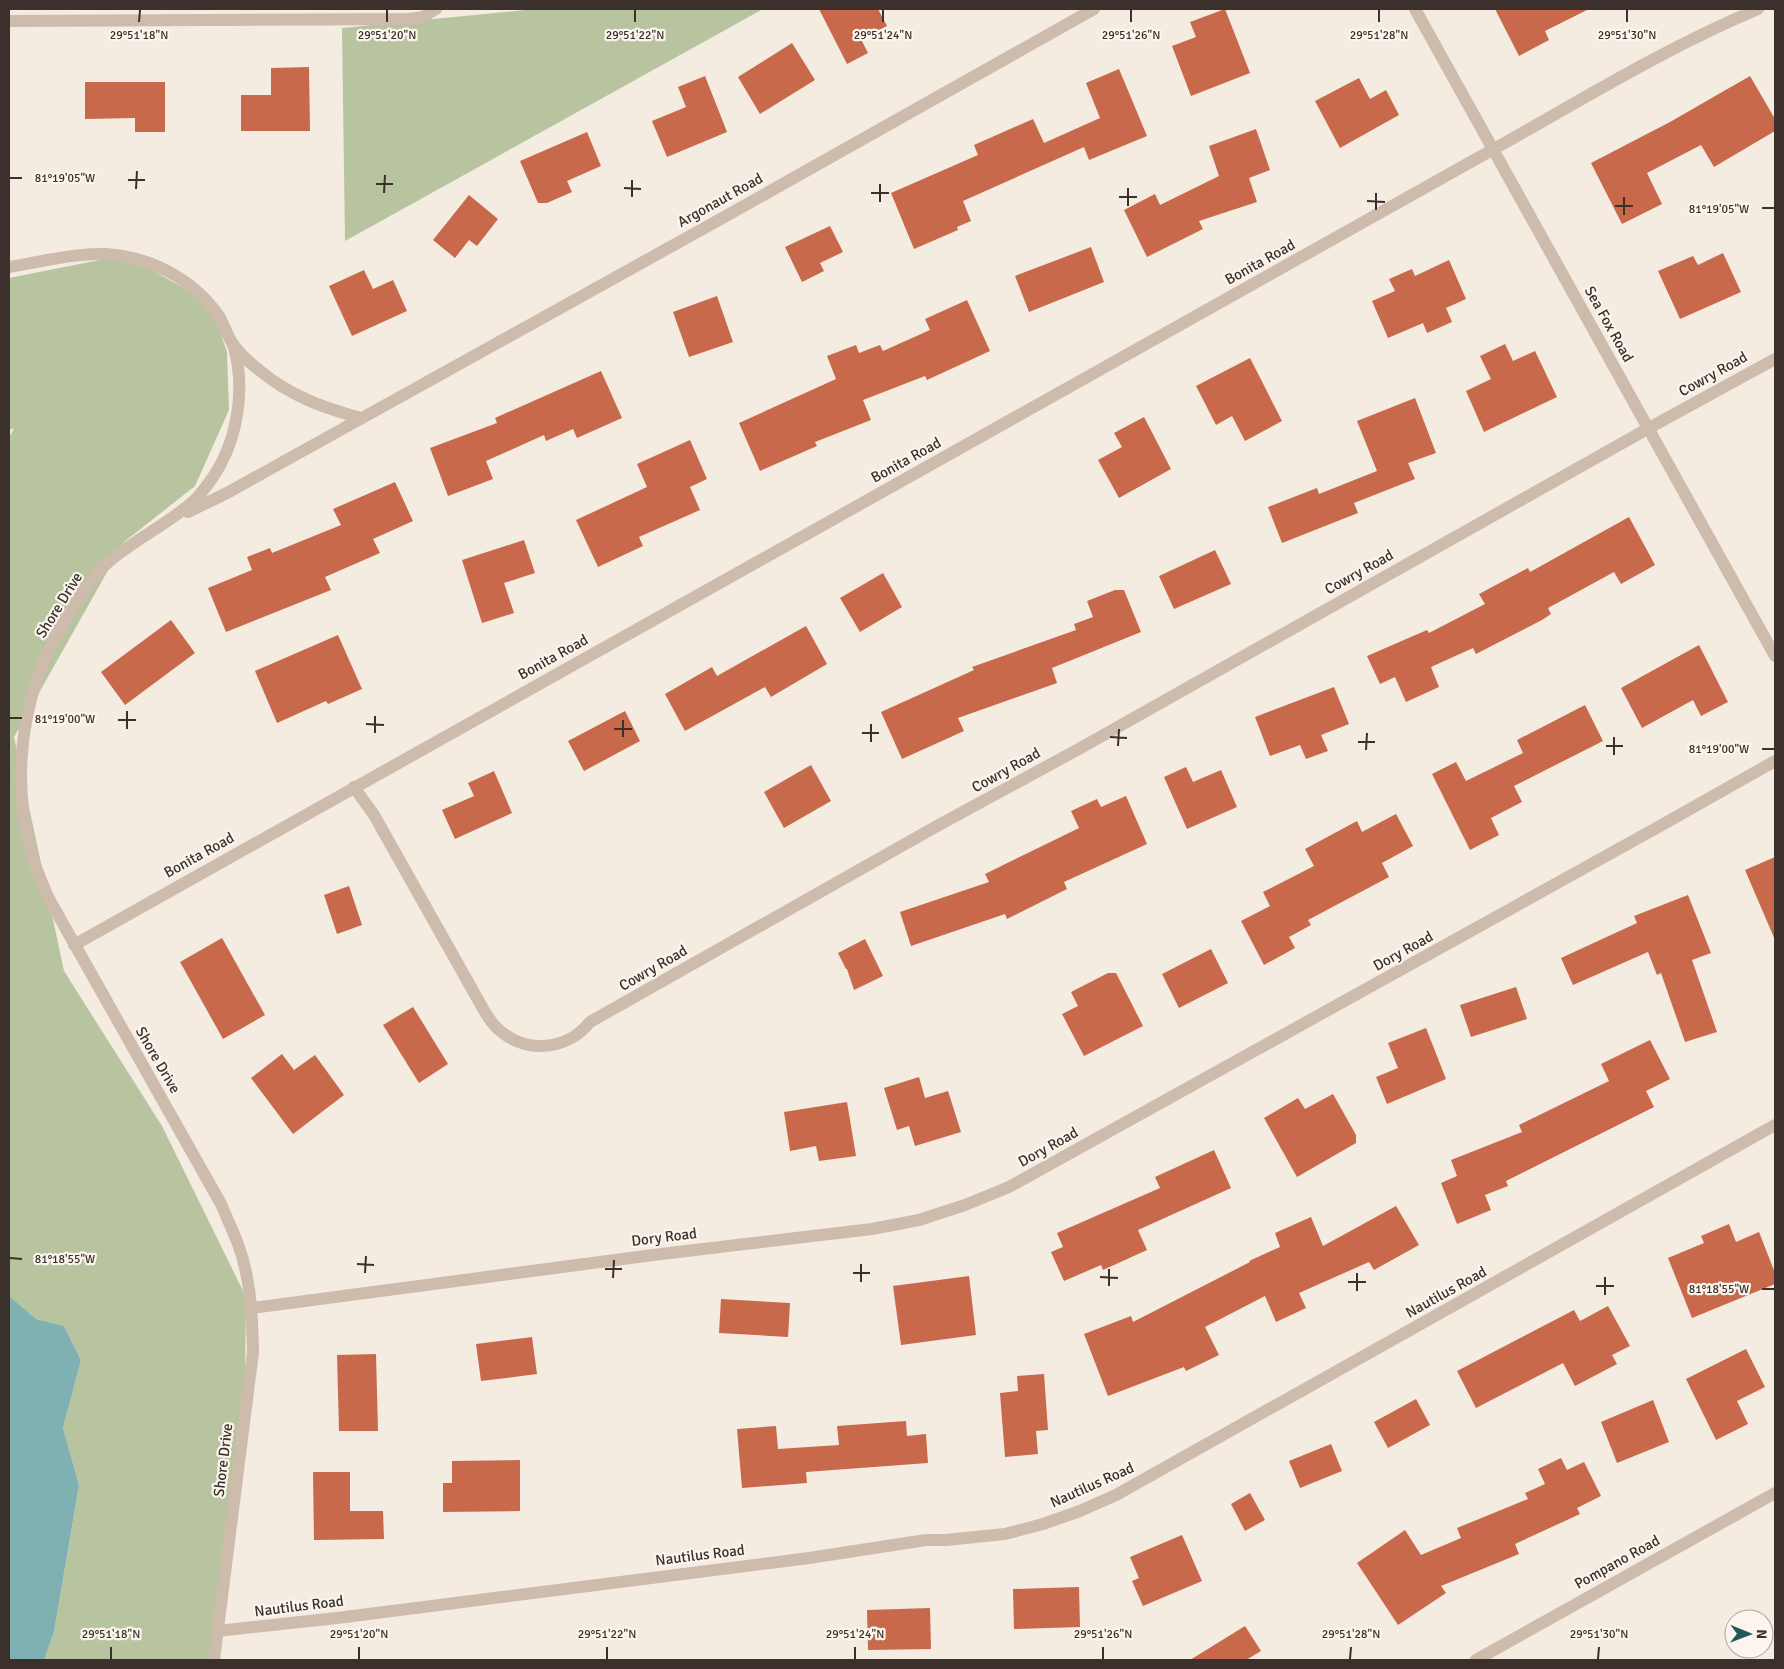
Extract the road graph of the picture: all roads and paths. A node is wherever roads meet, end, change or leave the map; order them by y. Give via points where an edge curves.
1 (436, 9) edge
2 (1094, 9) edge
3 (1415, 9) edge
4 (1758, 9) edge
5 (9, 21) edge
6 (1492, 150) junction
7 (9, 267) edge
8 (233, 344) junction
9 (1775, 359) edge
10 (361, 418) junction
11 (1649, 428) junction
12 (160, 527) junction
13 (1775, 656) edge
14 (1775, 761) edge
15 (354, 787) junction
16 (74, 945) junction
17 (1775, 1125) edge
18 (252, 1308) junction
19 (1775, 1493) edge
20 (217, 1631) junction
21 (214, 1660) edge
22 (1476, 1660) edge

1 - 5 street via 423,17 409,19
2 - 10 street, Argonaut Road
3 - 6 street, Sea Fox Road
4 - 6 street, Bonita Road via 1656,57
6 - 11 street, Sea Fox Road
6 - 15 street, Bonita Road
7 - 8 street, Shore Drive via 89,254 140,260 165,269 187,283 219,317
8 - 10 street, Shore Drive via 260,370 291,392 325,408
8 - 12 street, Shore Drive via 239,378 237,415 230,446 216,474 197,498
9 - 11 street, Cowry Road
10 - 12 street, Shore Drive
11 - 13 street, Sea Fox Road
11 - 15 street, Cowry Road via 616,1007 567,1041 548,1046 528,1046 494,1026 374,815
12 - 16 street, Shore Drive via 130,545 104,567 83,592 56,634 36,680 27,713 21,763 23,810 32,855 44,889
14 - 18 street, Dory Road via 1009,1187 965,1205 919,1220 872,1229
15 - 16 street, Bonita Road
16 - 18 street, Shore Drive via 221,1204 238,1245
17 - 20 street, Nautilus Road via 1116,1495 1080,1512 1005,1534 926,1540 809,1558
18 - 20 street, Shore Drive via 253,1352
19 - 22 street, Pompano Road
20 - 21 street, Shore Drive

